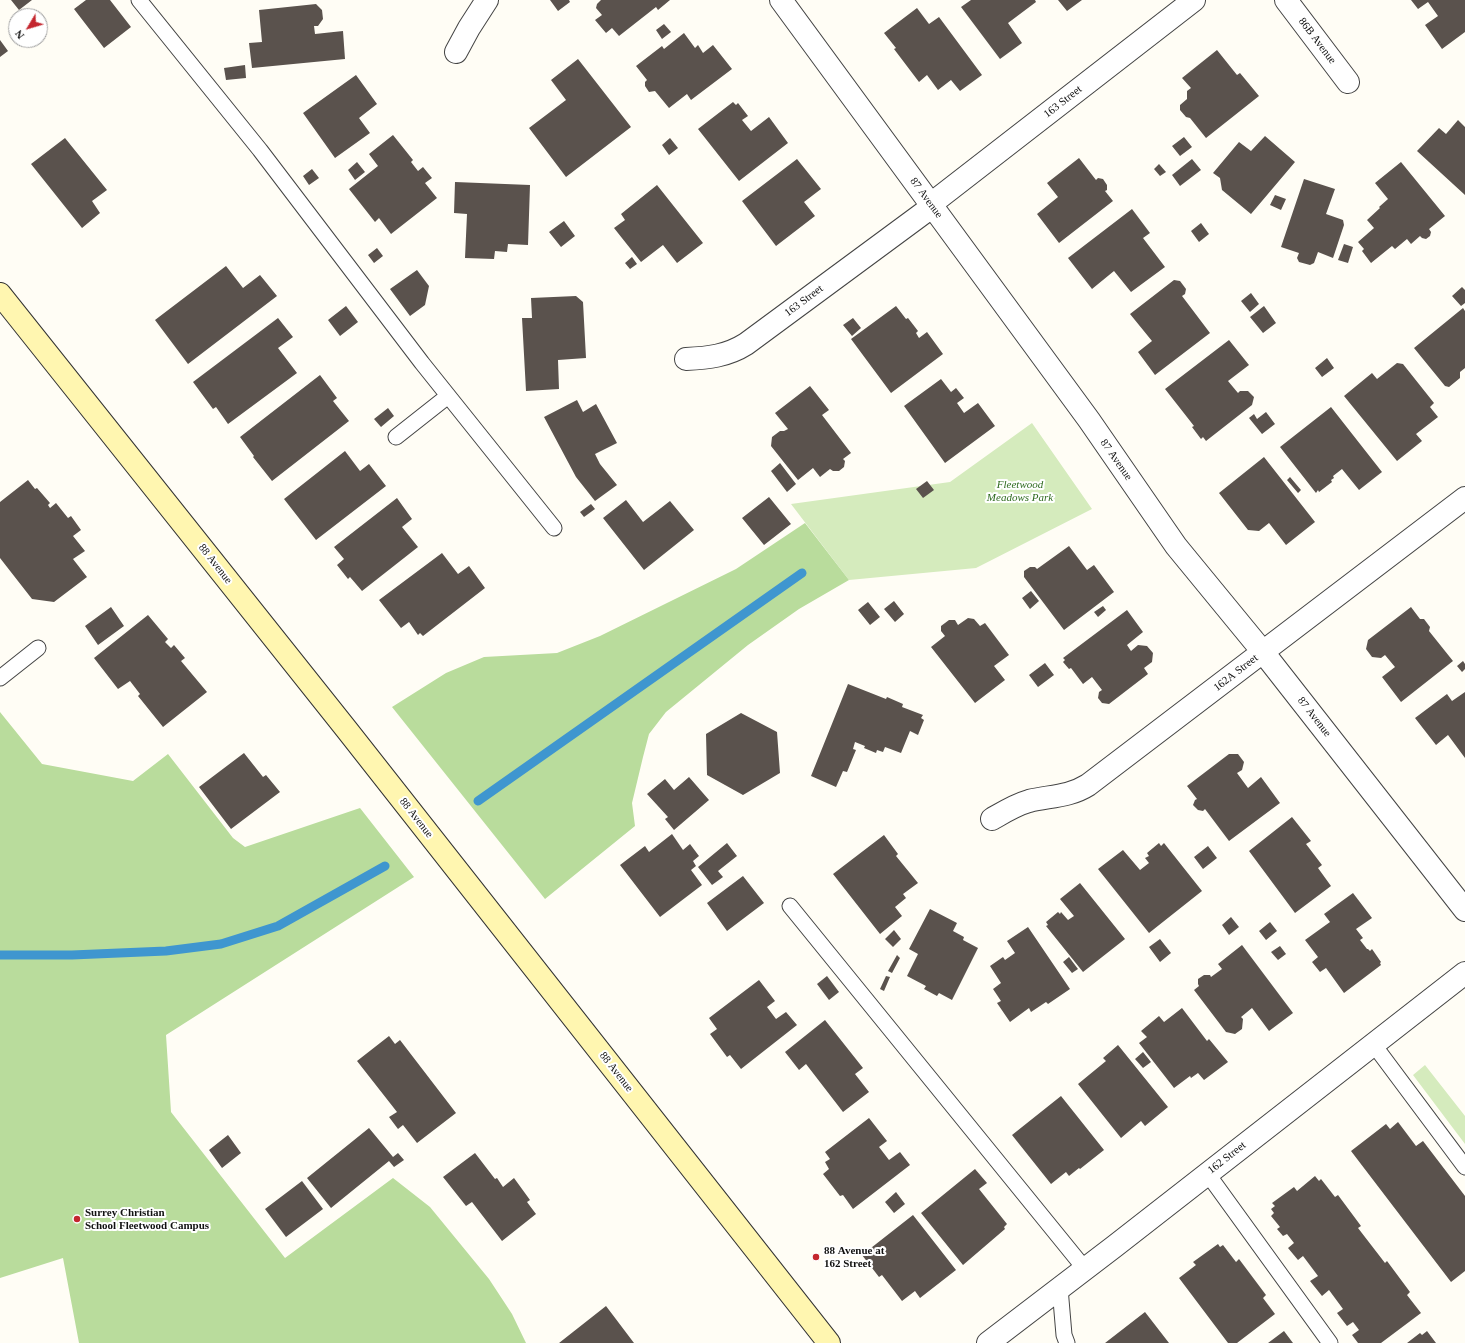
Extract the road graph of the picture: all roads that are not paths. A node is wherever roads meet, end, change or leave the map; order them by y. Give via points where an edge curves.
1 (139, 0) edge
2 (487, 0) edge
3 (781, 0) edge
4 (1194, 0) edge
5 (1286, 0) edge
6 (456, 52) dead end
7 (1348, 82) dead end
8 (932, 205) junction
9 (0, 294) edge
10 (686, 359) dead end
11 (448, 396) junction
12 (396, 436) dead end
13 (1465, 498) edge
14 (554, 528) dead end
15 (38, 648) dead end
16 (1263, 652) junction
17 (0, 678) edge
18 (992, 819) dead end
19 (790, 906) dead end
20 (1465, 910) edge
21 (1465, 973) edge
22 (1374, 1045) junction
23 (1465, 1167) edge
24 (1207, 1173) junction
25 (1085, 1269) junction
26 (1060, 1288) junction
27 (994, 1342) edge
28 (829, 1343) edge
29 (1067, 1343) edge
30 (1330, 1343) edge

1 - 11 lane via 260,150
2 - 6 street
3 - 8 street, 87 Avenue
4 - 8 street, 163 Street
5 - 7 street, 86B Avenue
8 - 10 street, 163 Street via 746,344 725,354
8 - 16 street, 87 Avenue via 1089,420 1167,534
9 - 28 main road, 88 Avenue
11 - 12 lane
11 - 14 lane
13 - 16 street, 162A Street
15 - 17 lane
16 - 18 street, 162A Street via 1088,786 1070,794 1027,802
16 - 20 street, 87 Avenue
19 - 25 lane
21 - 22 street, 162 Street
22 - 23 lane
22 - 24 street, 162 Street
24 - 25 street, 162 Street
24 - 30 lane
25 - 26 street, 162 Street
26 - 27 street, 162 Street
26 - 29 lane

